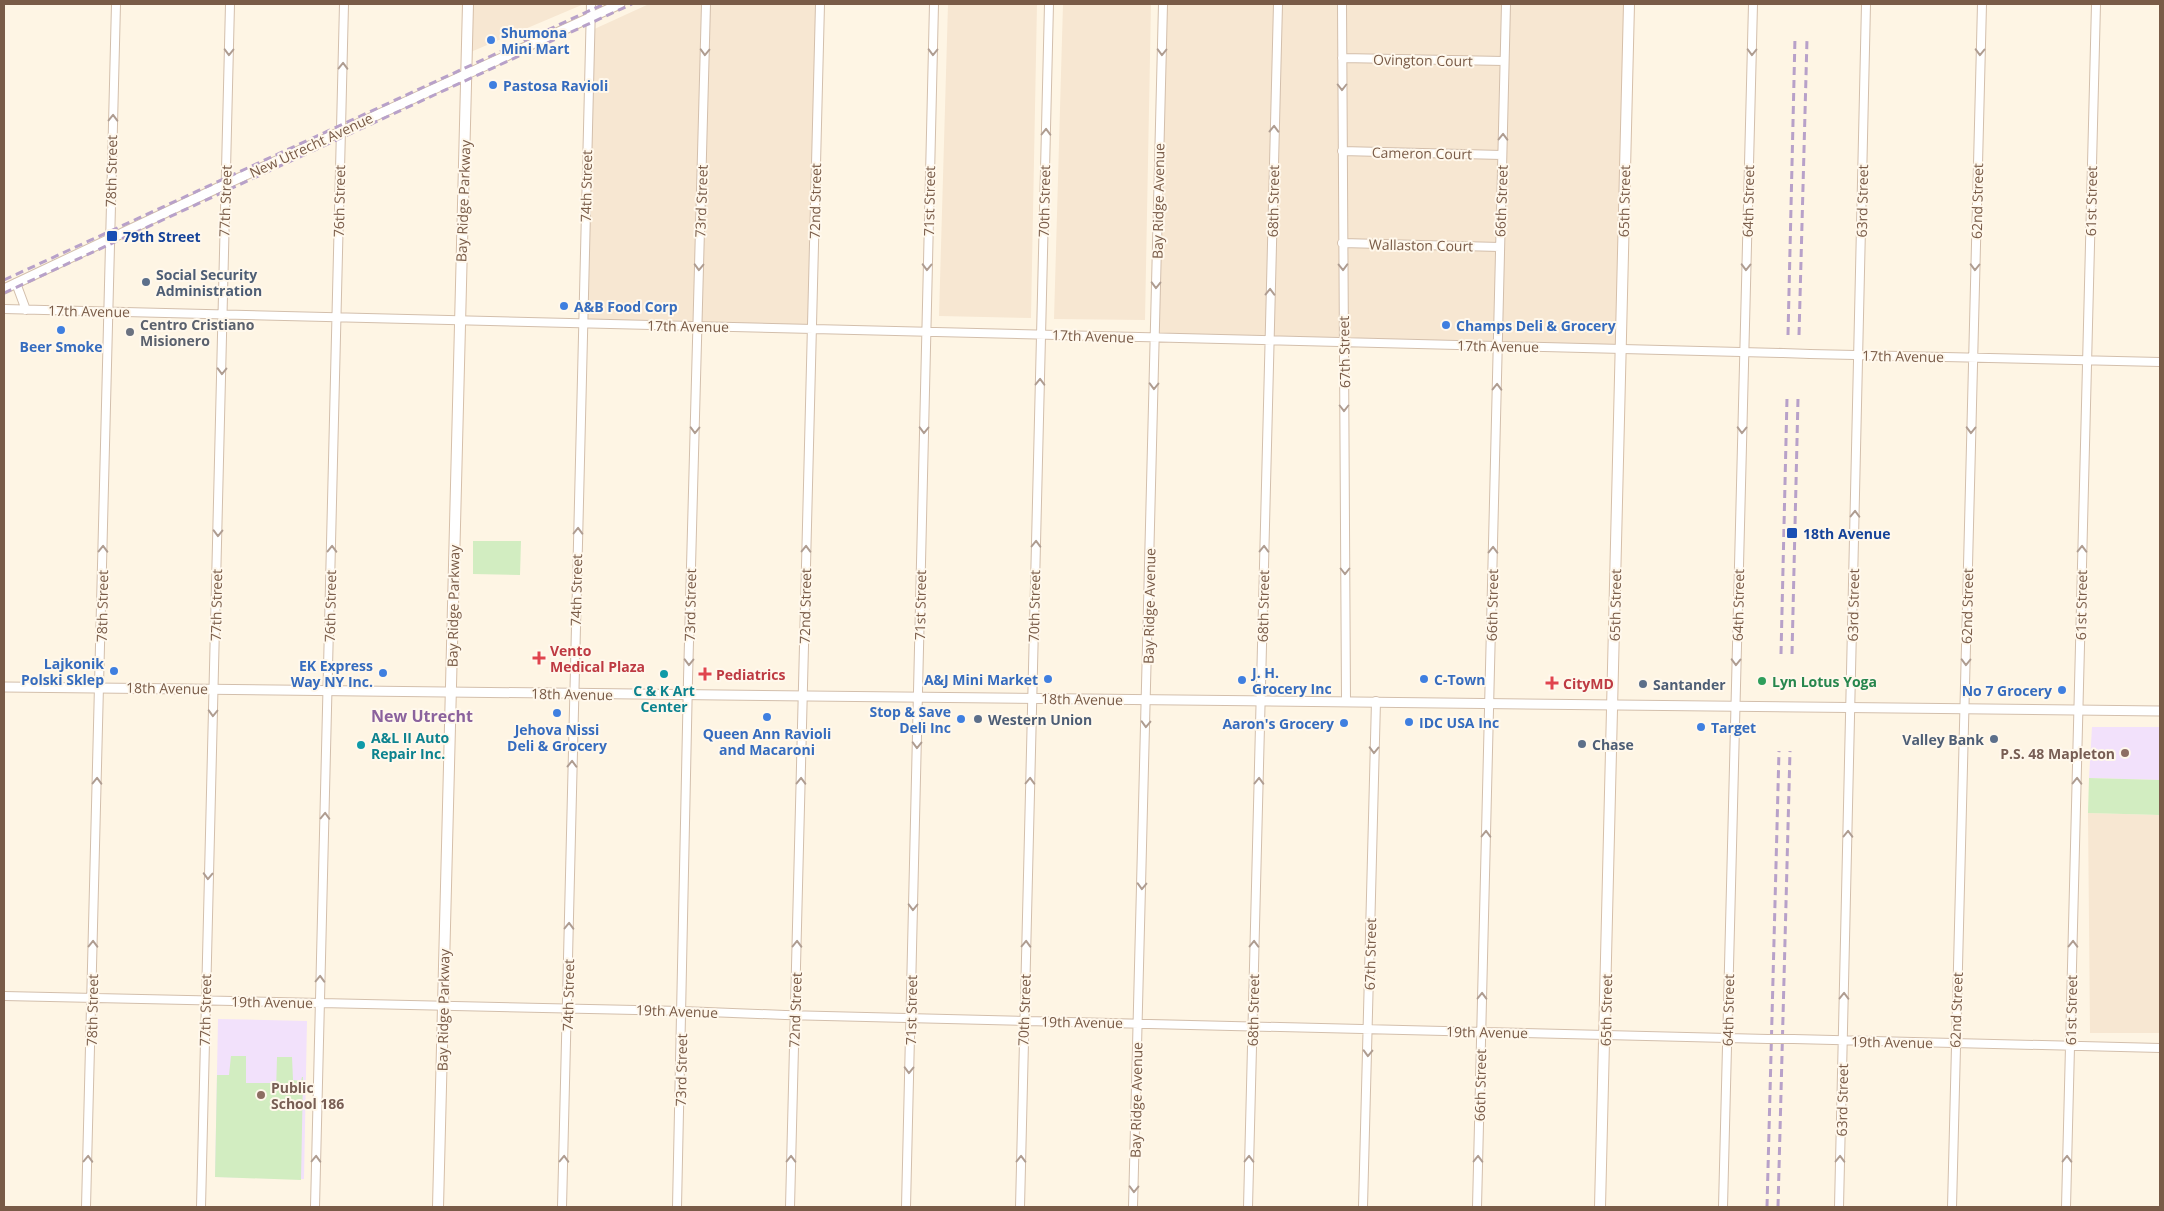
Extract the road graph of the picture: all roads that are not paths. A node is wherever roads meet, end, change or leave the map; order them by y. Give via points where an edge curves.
1 (116, 4) edge
2 (230, 4) edge
3 (344, 4) edge
4 (468, 4) edge
5 (591, 4) edge
6 (620, 4) edge
7 (706, 4) edge
8 (820, 4) edge
9 (934, 4) edge
10 (1049, 4) edge
11 (1163, 4) edge
12 (1278, 4) edge
13 (1342, 4) edge
14 (1506, 4) edge
15 (1629, 4) edge
16 (1753, 4) edge
17 (1866, 4) edge
18 (1982, 4) edge
19 (2096, 4) edge
20 (591, 17) junction
21 (1342, 58) junction
22 (1504, 62) junction
23 (466, 76) junction
24 (341, 131) junction
25 (1342, 151) junction
26 (1502, 155) junction
27 (226, 184) junction
28 (110, 239) junction
29 (1342, 243) junction
30 (1500, 246) junction
31 (16, 283) junction
32 (4, 289) edge
33 (4, 309) edge
34 (26, 310) junction
35 (109, 311) junction
36 (223, 314) junction
37 (336, 317) junction
38 (460, 320) junction
39 (583, 323) junction
40 (697, 326) junction
41 (812, 329) junction
42 (926, 332) junction
43 (1041, 334) junction
44 (1155, 338) junction
45 (1269, 340) junction
46 (1344, 342) junction
47 (1498, 346) junction
48 (1621, 349) junction
49 (1744, 352) junction
50 (1858, 355) junction
51 (1973, 358) junction
52 (2087, 360) junction
53 (2160, 362) edge
54 (4, 687) edge
55 (100, 688) junction
56 (214, 689) junction
57 (329, 690) junction
58 (452, 692) junction
59 (573, 694) junction
60 (688, 695) junction
61 (803, 696) junction
62 (918, 696) junction
63 (1032, 698) junction
64 (1147, 699) junction
65 (1261, 700) junction
66 (1346, 701) junction
67 (1376, 702) junction
68 (1489, 704) junction
69 (1612, 705) junction
70 (1735, 706) junction
71 (1850, 708) junction
72 (1965, 709) junction
73 (2078, 710) junction
74 (2160, 711) edge
75 (4, 996) edge
76 (92, 998) junction
77 (205, 1001) junction
78 (320, 1003) junction
79 (444, 1006) junction
80 (568, 1008) junction
81 (682, 1011) junction
82 (795, 1015) junction
83 (910, 1016) junction
84 (1024, 1021) junction
85 (1138, 1024) junction
86 (1252, 1026) junction
87 (1368, 1028) junction
88 (1481, 1032) junction
89 (1605, 1033) junction
90 (1728, 1038) junction
91 (1843, 1041) junction
92 (1955, 1044) junction
93 (2070, 1046) junction
94 (2160, 1048) edge
95 (86, 1207) edge
96 (201, 1207) edge
97 (314, 1207) edge
98 (438, 1207) edge
99 (562, 1207) edge
100 (677, 1207) edge
101 (790, 1207) edge
102 (906, 1207) edge
103 (1020, 1207) edge
104 (1133, 1207) edge
105 (1248, 1207) edge
106 (1363, 1207) edge
107 (1477, 1207) edge
108 (1600, 1207) edge
109 (1724, 1207) edge
110 (1839, 1207) edge
111 (1952, 1207) edge
112 (2066, 1207) edge

28 -> 1 street, 78th Street
2 -> 27 street, 77th Street
24 -> 3 street, 76th Street
4 - 23 main road, Bay Ridge Parkway
5 - 20 street, 74th Street
6 - 20 street, New Utrecht Avenue
7 -> 40 street, 73rd Street
8 - 41 street, 72nd Street
9 -> 42 street, 71st Street
43 -> 10 street, 70th Street
11 -> 44 street, Bay Ridge Avenue
45 -> 12 street, 68th Street
13 - 21 street, 67th Street
14 - 22 street, 66th Street
15 - 48 main road, 65th Street
16 -> 49 street, 64th Street
17 - 50 street, 63rd Street
18 -> 51 street, 62nd Street
19 - 52 street, 61st Street
20 - 23 street, New Utrecht Avenue
20 - 39 street, 74th Street
21 - 22 street, Ovington Court
21 -> 25 street, 67th Street
26 -> 22 street, 66th Street
23 - 24 street, New Utrecht Avenue
23 - 38 main road, Bay Ridge Parkway
24 - 27 street, New Utrecht Avenue
24 - 37 street, 76th Street
25 - 26 street, Cameron Court
25 - 29 street, 67th Street
26 - 30 street, 66th Street
27 - 28 street, New Utrecht Avenue
27 - 36 street, 77th Street
28 - 31 street, New Utrecht Avenue
28 - 35 street, 78th Street
29 - 30 street, Wallaston Court
29 -> 46 street, 67th Street
30 - 47 street, 66th Street
31 - 32 street, New Utrecht Avenue
31 - 34 street
33 - 34 street, 17th Avenue
34 - 35 street, 17th Avenue
35 - 36 street, 17th Avenue
55 -> 35 street, 78th Street
36 - 37 street, 17th Avenue
36 -> 56 street, 77th Street
37 - 38 street, 17th Avenue
57 -> 37 street, 76th Street
38 - 39 street, 17th Avenue
38 - 58 main road, Bay Ridge Parkway
39 - 40 street, 17th Avenue
59 -> 39 street, 74th Street
40 - 41 street, 17th Avenue
40 -> 60 street, 73rd Street
41 - 42 street, 17th Avenue
61 -> 41 street, 72nd Street
42 - 43 street, 17th Avenue
42 -> 62 street, 71st Street
43 - 44 street, 17th Avenue
63 -> 43 street, 70th Street
44 - 45 street, 17th Avenue
44 -> 64 street, Bay Ridge Avenue
45 - 46 street, 17th Avenue
65 -> 45 street, 68th Street
46 - 47 street, 17th Avenue
46 -> 66 street, 67th Street
47 - 48 street, 17th Avenue
68 -> 47 street, 66th Street
48 - 49 street, 17th Avenue
48 - 69 main road, 65th Street
49 - 50 street, 17th Avenue, bridge
49 -> 70 street, 64th Street
50 - 51 street, 17th Avenue
71 -> 50 street, 63rd Street
51 - 52 street, 17th Avenue
51 -> 72 street, 62nd Street
52 - 53 street, 17th Avenue
73 -> 52 street, 61st Street
54 - 55 street, 18th Avenue
55 - 56 street, 18th Avenue
76 -> 55 street, 78th Street
56 - 57 street, 18th Avenue
56 -> 77 street, 77th Street
57 - 58 street, 18th Avenue
78 -> 57 street, 76th Street
58 - 59 street, 18th Avenue
58 - 79 main road, Bay Ridge Parkway
59 - 60 street, 18th Avenue
80 -> 59 street, 74th Street
60 - 61 street, 18th Avenue
60 - 81 street, 73rd Street
61 - 62 street, 18th Avenue
82 -> 61 street, 72nd Street
62 - 63 street, 18th Avenue
62 -> 83 street, 71st Street
63 - 64 street, 18th Avenue
84 -> 63 street, 70th Street
64 - 65 street, 18th Avenue
64 -> 85 street, Bay Ridge Avenue
65 - 66 street, 18th Avenue
86 -> 65 street, 68th Street
66 - 67 street, 18th Avenue
67 - 68 street, 18th Avenue
67 -> 87 street, 67th Street
68 - 69 street, 18th Avenue
88 -> 68 street, 66th Street
69 - 70 street, 18th Avenue
69 - 89 main road, 65th Street
70 - 71 street, 18th Avenue
70 - 90 street, 64th Street
71 - 72 street, 18th Avenue
91 -> 71 street, 63rd Street
72 - 73 street, 18th Avenue
72 - 92 street, 62nd Street
73 - 74 street, 18th Avenue
93 -> 73 street, 61st Street
75 - 76 street, 19th Avenue
76 - 77 street, 19th Avenue
95 -> 76 street, 78th Street
77 - 78 street, 19th Avenue
77 - 96 street, 77th Street
78 - 79 street, 19th Avenue
97 -> 78 street, 76th Street
79 - 80 street, 19th Avenue
79 - 98 main road, Bay Ridge Parkway
80 - 81 street, 19th Avenue
99 -> 80 street, 74th Street
81 - 82 street, 19th Avenue
81 - 100 street, 73rd Street
82 - 83 street, 19th Avenue
101 -> 82 street, 72nd Street
83 - 84 street, 19th Avenue
83 -> 102 street, 71st Street
84 - 85 street, 19th Avenue
103 -> 84 street, 70th Street
85 - 86 street, 19th Avenue
85 -> 104 street, Bay Ridge Avenue
86 - 87 street, 19th Avenue
105 -> 86 street, 68th Street
87 - 88 street, 19th Avenue
87 -> 106 street, 67th Street
88 - 89 street, 19th Avenue
107 -> 88 street, 66th Street
89 - 90 street, 19th Avenue
89 - 108 main road, 65th Street
90 - 91 street, 19th Avenue, bridge
90 - 109 street, 64th Street
91 - 92 street, 19th Avenue
110 -> 91 street, 63rd Street
92 - 93 street, 19th Avenue
92 - 111 street, 62nd Street
93 - 94 street, 19th Avenue
112 -> 93 street, 61st Street

